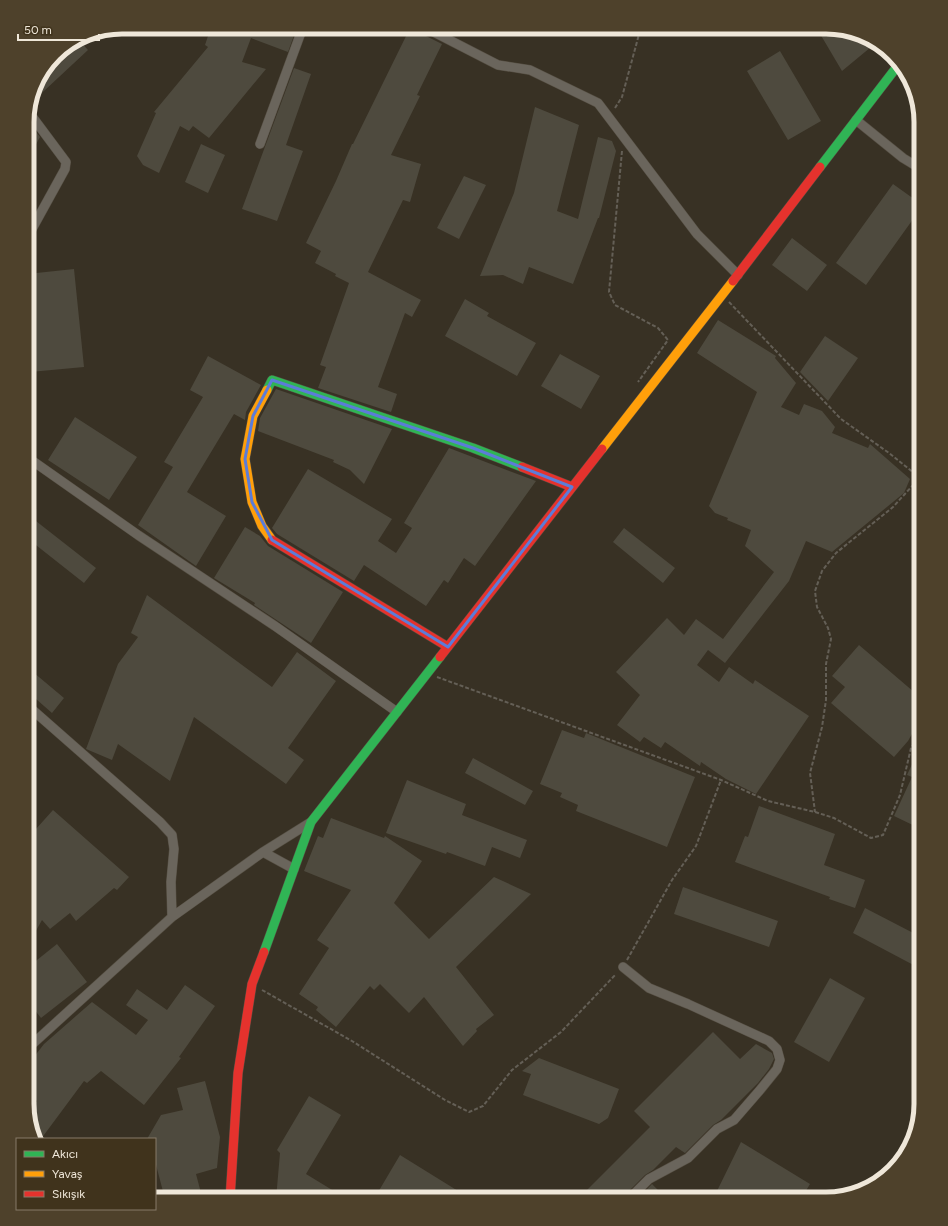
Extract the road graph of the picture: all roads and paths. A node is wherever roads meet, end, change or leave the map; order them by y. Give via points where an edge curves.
1 (300, 34) edge
2 (438, 34) edge
3 (639, 34) edge
4 (896, 69) edge
5 (609, 118) junction
6 (34, 119) edge
7 (856, 120) junction
8 (623, 138) junction
9 (260, 144) dead end
10 (914, 165) edge
11 (34, 225) edge
12 (738, 275) junction
13 (722, 295) junction
14 (636, 386) dead end
15 (34, 462) edge
16 (914, 484) joint
17 (572, 487) junction
18 (448, 647) junction
19 (427, 673) junction
20 (34, 711) edge
21 (397, 712) junction
22 (914, 744) edge
23 (721, 780) junction
24 (815, 812) junction
25 (311, 822) junction
26 (262, 852) junction
27 (294, 869) junction
28 (172, 917) junction
29 (623, 967) junction
30 (252, 984) junction
31 (34, 1043) edge
32 (230, 1192) edge
33 (637, 1192) edge

1 - 9 street
2 - 5 street via 498,65 530,70 598,104
3 - 5 path via 622,97
4 - 7 street
5 - 8 street
6 - 11 street via 66,162 65,169
7 - 10 street
7 - 12 street
8 - 12 street via 697,234
8 - 14 path via 609,292 615,304 658,328 668,340
12 - 13 street
13 - 16 path via 841,419 914,473
13 - 17 street
15 - 21 street
16 - 24 path via 894,507 836,553 822,571 815,591 817,607 831,639 826,664 826,700 822,727 810,773
17 - 18 street
17 - 18 street via 473,448 272,380 253,416 245,459 252,502 262,526 272,540
18 - 19 street
19 - 21 street
19 - 23 path
20 - 28 street via 172,835
21 - 25 street
22 - 24 path via 900,795 883,835 871,838 834,818
23 - 24 path via 768,801
23 - 29 path via 696,846 672,880
25 - 26 street
25 - 27 street
26 - 27 street
26 - 28 street
27 - 30 street
28 - 31 street
29 - 30 path via 561,1032 512,1070 483,1106 469,1112
29 - 33 street via 649,988 769,1041 777,1049 780,1060 777,1069 734,1120 717,1129 688,1158 649,1179
30 - 32 street via 238,1073

